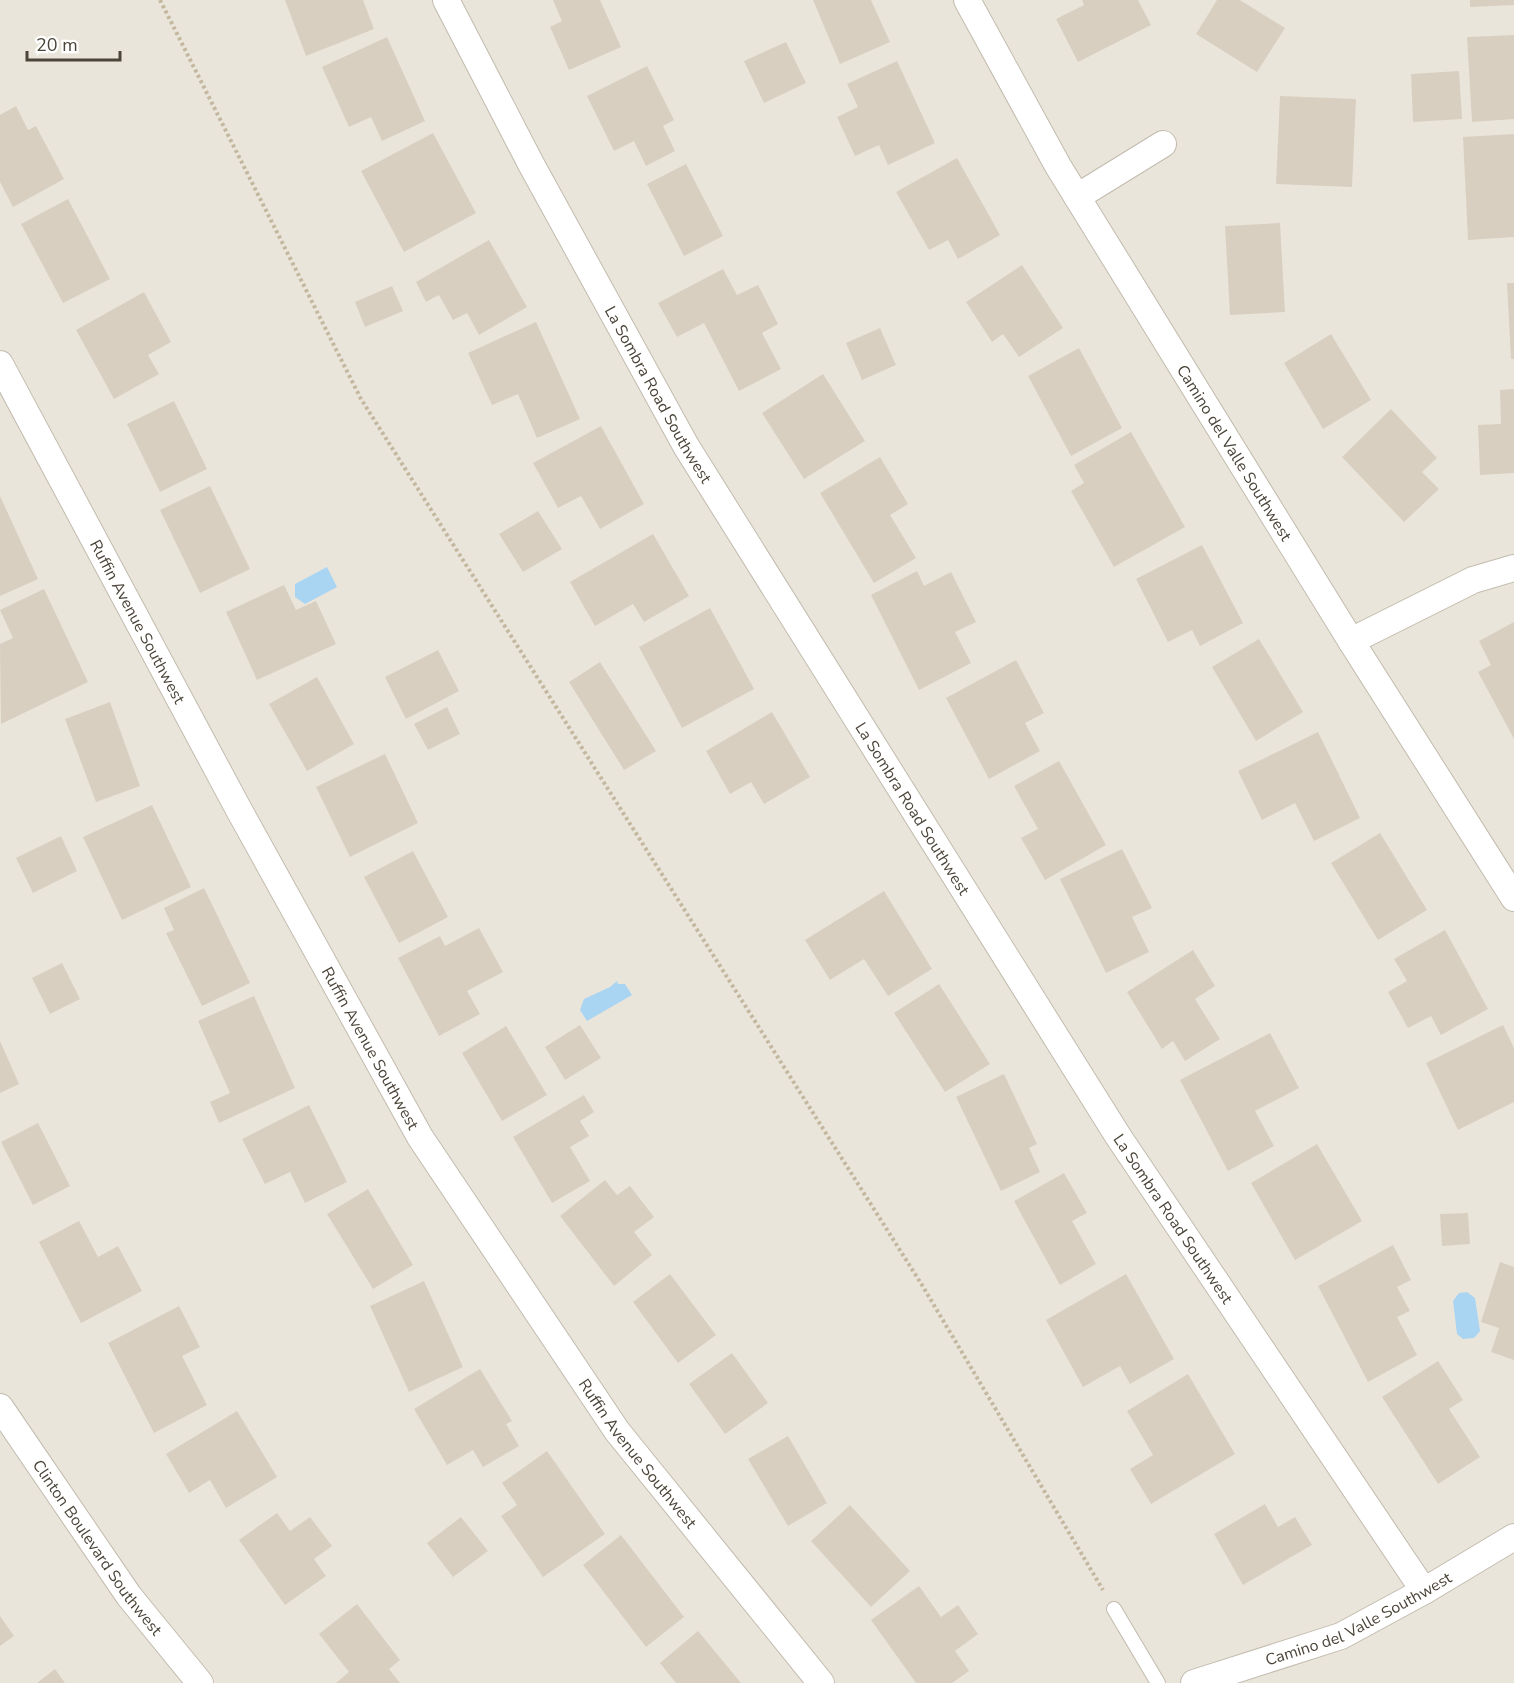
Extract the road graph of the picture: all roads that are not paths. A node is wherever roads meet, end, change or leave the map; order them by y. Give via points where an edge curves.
1 (446, 0) edge
2 (967, 0) edge
3 (1163, 144) dead end
4 (1077, 197) junction
5 (0, 364) edge
6 (1514, 568) edge
7 (1351, 641) junction
8 (1514, 898) edge
9 (0, 1407) edge
10 (1514, 1537) edge
11 (1424, 1591) junction
12 (1114, 1610) road end
13 (1203, 1682) edge
14 (200, 1683) edge
15 (821, 1683) edge
16 (1158, 1683) edge

1 - 11 street, La Sombra Road Southwest via 686,446 1118,1136
2 - 4 street, Camino del Valle Southwest
3 - 4 street
4 - 7 street, Camino del Valle Southwest
5 - 15 street, Ruffin Avenue Southwest via 238,810 420,1137 617,1431
6 - 7 street via 1473,580
7 - 8 street, Camino del Valle Southwest
9 - 14 street, Clinton Boulevard Southwest via 129,1596
10 - 11 street, Camino del Valle Southwest
11 - 13 street, Camino del Valle Southwest via 1341,1636
12 - 16 lane

